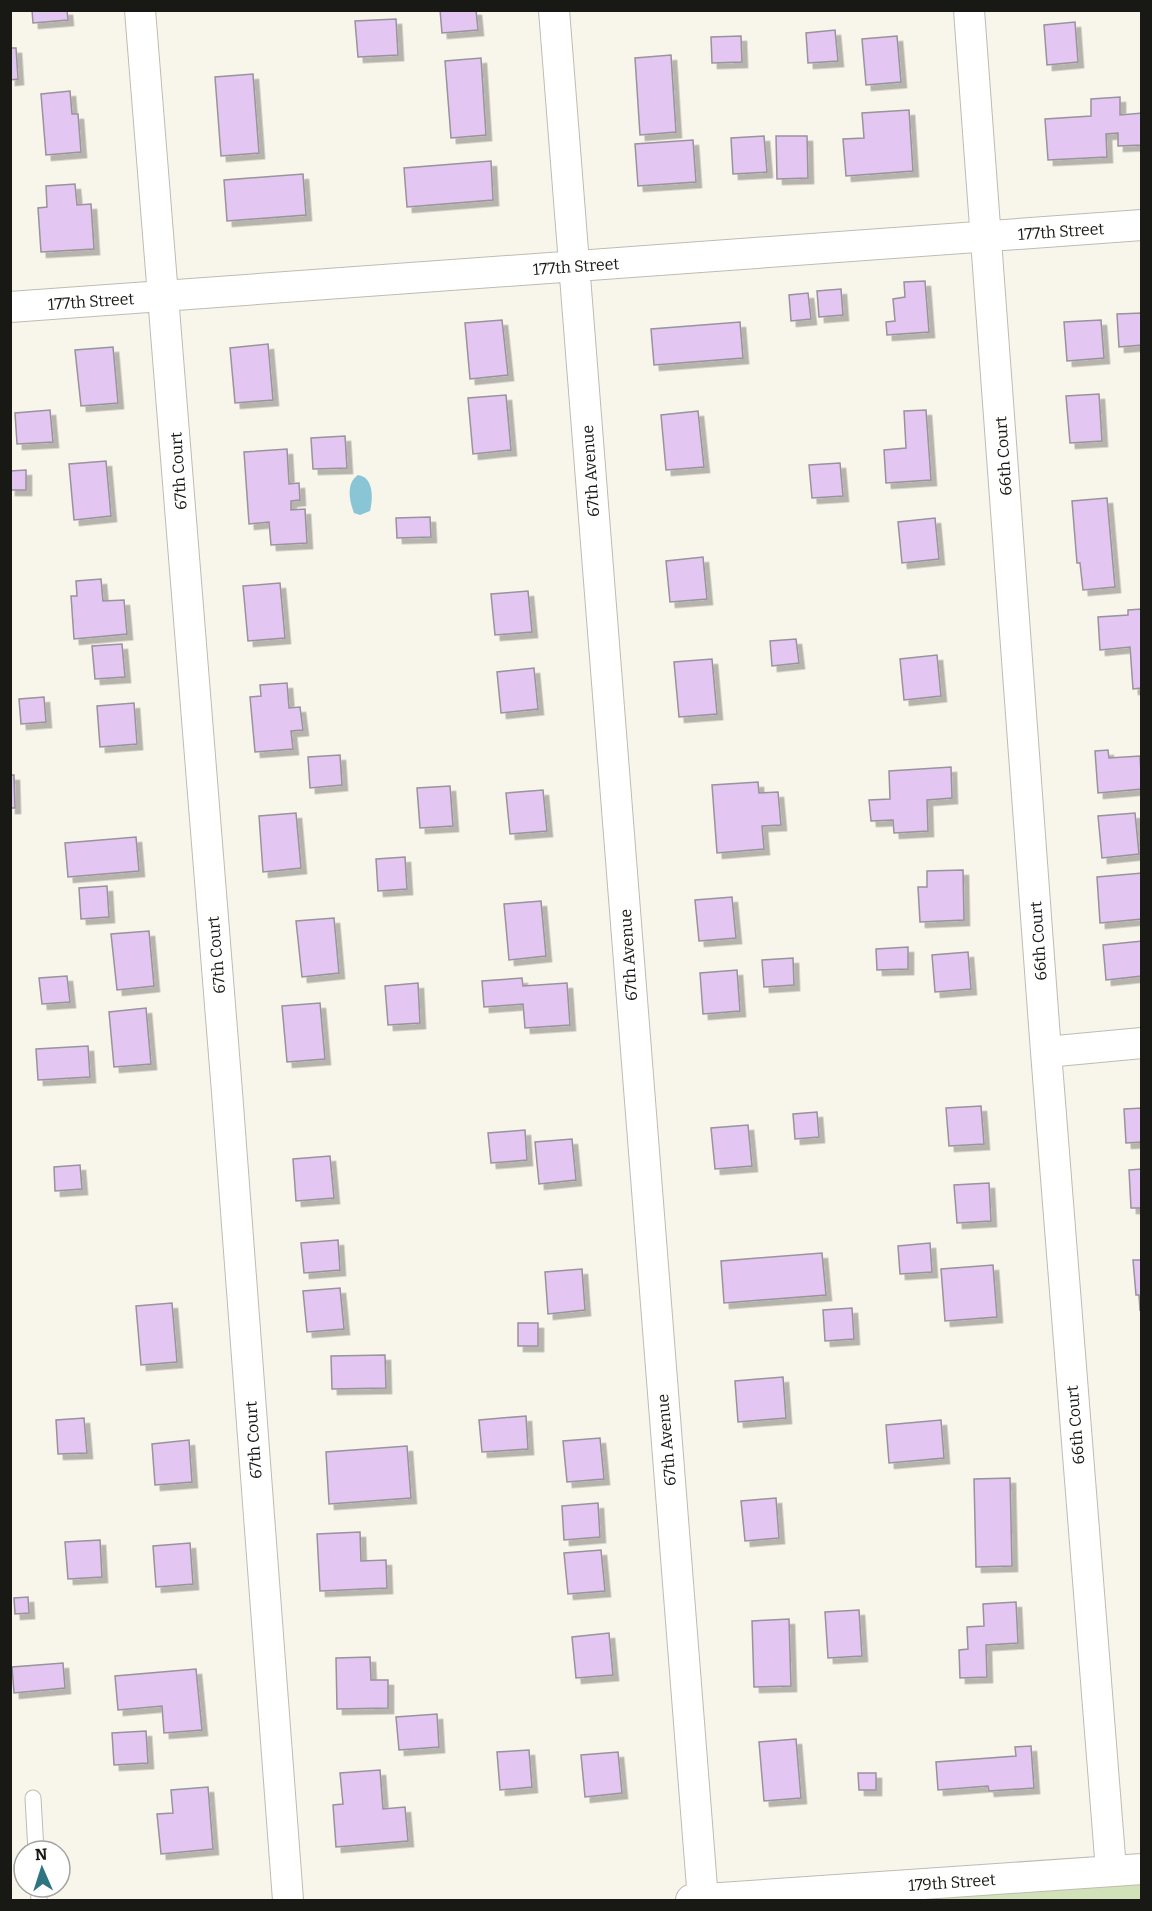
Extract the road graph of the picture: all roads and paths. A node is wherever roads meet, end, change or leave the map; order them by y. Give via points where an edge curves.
1 (140, 10) edge
2 (554, 10) edge
3 (969, 10) edge
4 (1142, 225) edge
5 (987, 236) junction
6 (574, 266) junction
7 (164, 295) junction
8 (10, 307) edge
9 (1142, 1043) edge
10 (1046, 1052) junction
11 (33, 1798) dead end
12 (35, 1839) edge
13 (1142, 1869) edge
14 (1111, 1870) junction
15 (794, 1897) edge
16 (288, 1900) edge
17 (692, 1900) edge
18 (702, 1900) edge

1 - 7 street, 67th Court
2 - 6 street, 67th Avenue
3 - 5 street, 66th Court
4 - 5 street, 177th Street
5 - 6 street, 177th Street
5 - 10 street, 66th Court
6 - 7 street, 177th Street
6 - 18 street, 67th Avenue
7 - 8 street, 177th Street
7 - 16 street, 67th Court
9 - 10 street
10 - 14 street, 66th Court
11 - 12 lane
13 - 14 street, 179th Street
14 - 15 street, 179th Street
15 - 18 street, 179th Street
17 - 18 street, 179th Street

